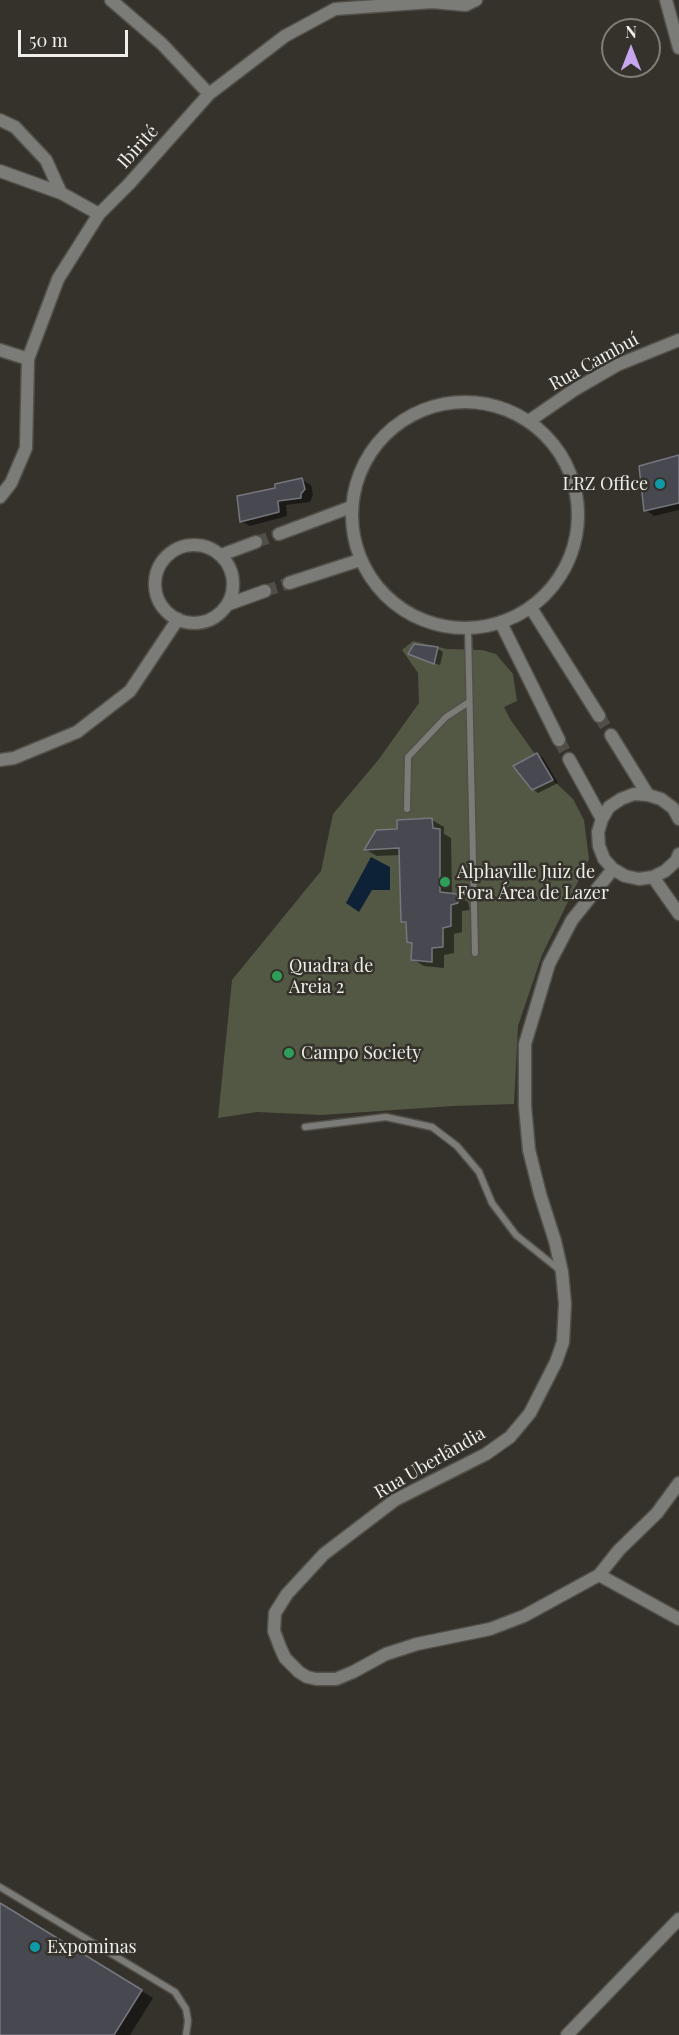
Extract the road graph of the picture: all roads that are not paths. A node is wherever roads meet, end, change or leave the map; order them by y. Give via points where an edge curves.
1 (111, 0) edge
2 (476, 0) edge
3 (669, 3) edge
4 (332, 5) edge
5 (679, 48) edge
6 (209, 94) junction
7 (0, 120) edge
8 (0, 171) edge
9 (61, 193) junction
10 (99, 214) junction
11 (679, 340) edge
12 (0, 350) edge
13 (28, 359) junction
14 (529, 421) junction
15 (0, 496) edge
16 (351, 507) junction
17 (279, 534) tunnel mouth
18 (256, 542) tunnel mouth
19 (221, 555) junction
20 (360, 560) junction
21 (289, 583) tunnel mouth
22 (265, 591) tunnel mouth
23 (229, 603) junction
24 (531, 608) junction
25 (178, 619) junction
26 (501, 623) junction
27 (468, 628) junction
28 (469, 702) junction
29 (599, 716) tunnel mouth
30 (611, 735) tunnel mouth
31 (559, 740) tunnel mouth
32 (569, 759) tunnel mouth
33 (0, 760) edge
34 (648, 795) junction
35 (407, 809) dead end
36 (602, 819) junction
37 (679, 819) edge
38 (679, 854) edge
39 (613, 869) junction
40 (653, 877) junction
41 (679, 914) edge
42 (475, 953) dead end
43 (305, 1127) dead end
44 (562, 1272) junction
45 (679, 1483) edge
46 (599, 1575) junction
47 (679, 1619) edge
48 (0, 1887) edge
49 (679, 1919) edge
50 (186, 2035) edge
51 (567, 2035) edge

1 - 6 street via 162,44
2 - 4 street, Ibirité via 466,4
3 - 5 street
4 - 6 street, Ibirité
6 - 10 street, Ibirité
7 - 9 street via 15,127 46,160
8 - 9 street
9 - 10 street
10 - 13 street, Ibirité via 58,279
11 - 14 street, Rua Cambuí via 617,365
12 - 13 street
13 - 15 street, Ibirité via 26,448 11,483
14 - 16 street via 498,407 465,402 431,407 400,422 376,445 359,475
14 - 24 street via 556,446 569,470 579,514 574,550 557,582
16 - 17 street
16 - 20 street
18 - 19 street
19 - 23 street via 233,578
19 - 25 street via 198,545 185,546 164,559 156,576 156,595 162,607
20 - 21 street
20 - 27 street via 378,588 403,610 434,624
22 - 23 street
23 - 25 street via 209,621
24 - 26 street
24 - 29 street
25 - 33 street via 130,691 77,732
26 - 27 street
26 - 31 street
27 - 28 lane
28 - 35 lane via 446,717 408,757
28 - 42 lane
30 - 34 street
32 - 36 street
34 - 36 street via 634,794 621,799 609,807
34 - 37 street via 673,808
36 - 39 street via 598,846
38 - 40 street via 665,871
39 - 40 street via 639,879
39 - 44 street, Rua Uberlândia via 572,920 549,964 525,1044 529,1150
40 - 41 street
43 - 44 lane via 386,1117 432,1127 457,1146 479,1172 492,1203 516,1235
44 - 46 street, Rua Uberlândia via 563,1342 530,1413 510,1437 486,1454 395,1500 324,1554 279,1605 274,1631 285,1658 299,1672 316,1679 336,1678 386,1654 490,1629 524,1616
45 - 46 street, Rua Uberlândia via 657,1513
46 - 47 street
48 - 50 lane via 175,1992 186,2009
49 - 51 street

